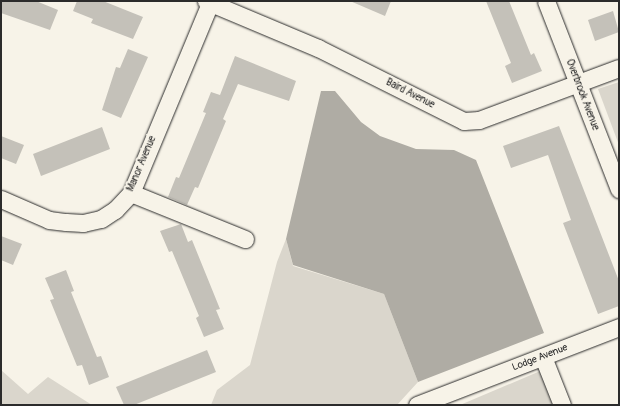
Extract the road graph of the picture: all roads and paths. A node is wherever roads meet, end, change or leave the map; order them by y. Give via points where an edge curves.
1 (546, 1) edge
2 (208, 2) edge
3 (619, 68) edge
4 (578, 84) junction
5 (619, 189) edge
6 (130, 193) junction
7 (1, 199) edge
8 (245, 239) dead end
9 (619, 327) edge
10 (543, 357) junction
11 (460, 388) junction
12 (417, 405) edge
13 (439, 405) edge
14 (562, 405) edge

1 - 4 street, Overbrook Avenue
2 - 4 street, Baird Avenue via 336,56 459,120 479,120
2 - 6 street, Manor Avenue
3 - 4 street, Baird Avenue
4 - 5 street, Overbrook Avenue
6 - 7 street, Manor Avenue via 111,213 101,219 83,222 49,220
6 - 8 street
9 - 10 street, Lodge Avenue
10 - 11 street, Lodge Avenue
10 - 14 street
11 - 12 street, Lodge Avenue
11 - 13 street, Lodge Avenue

